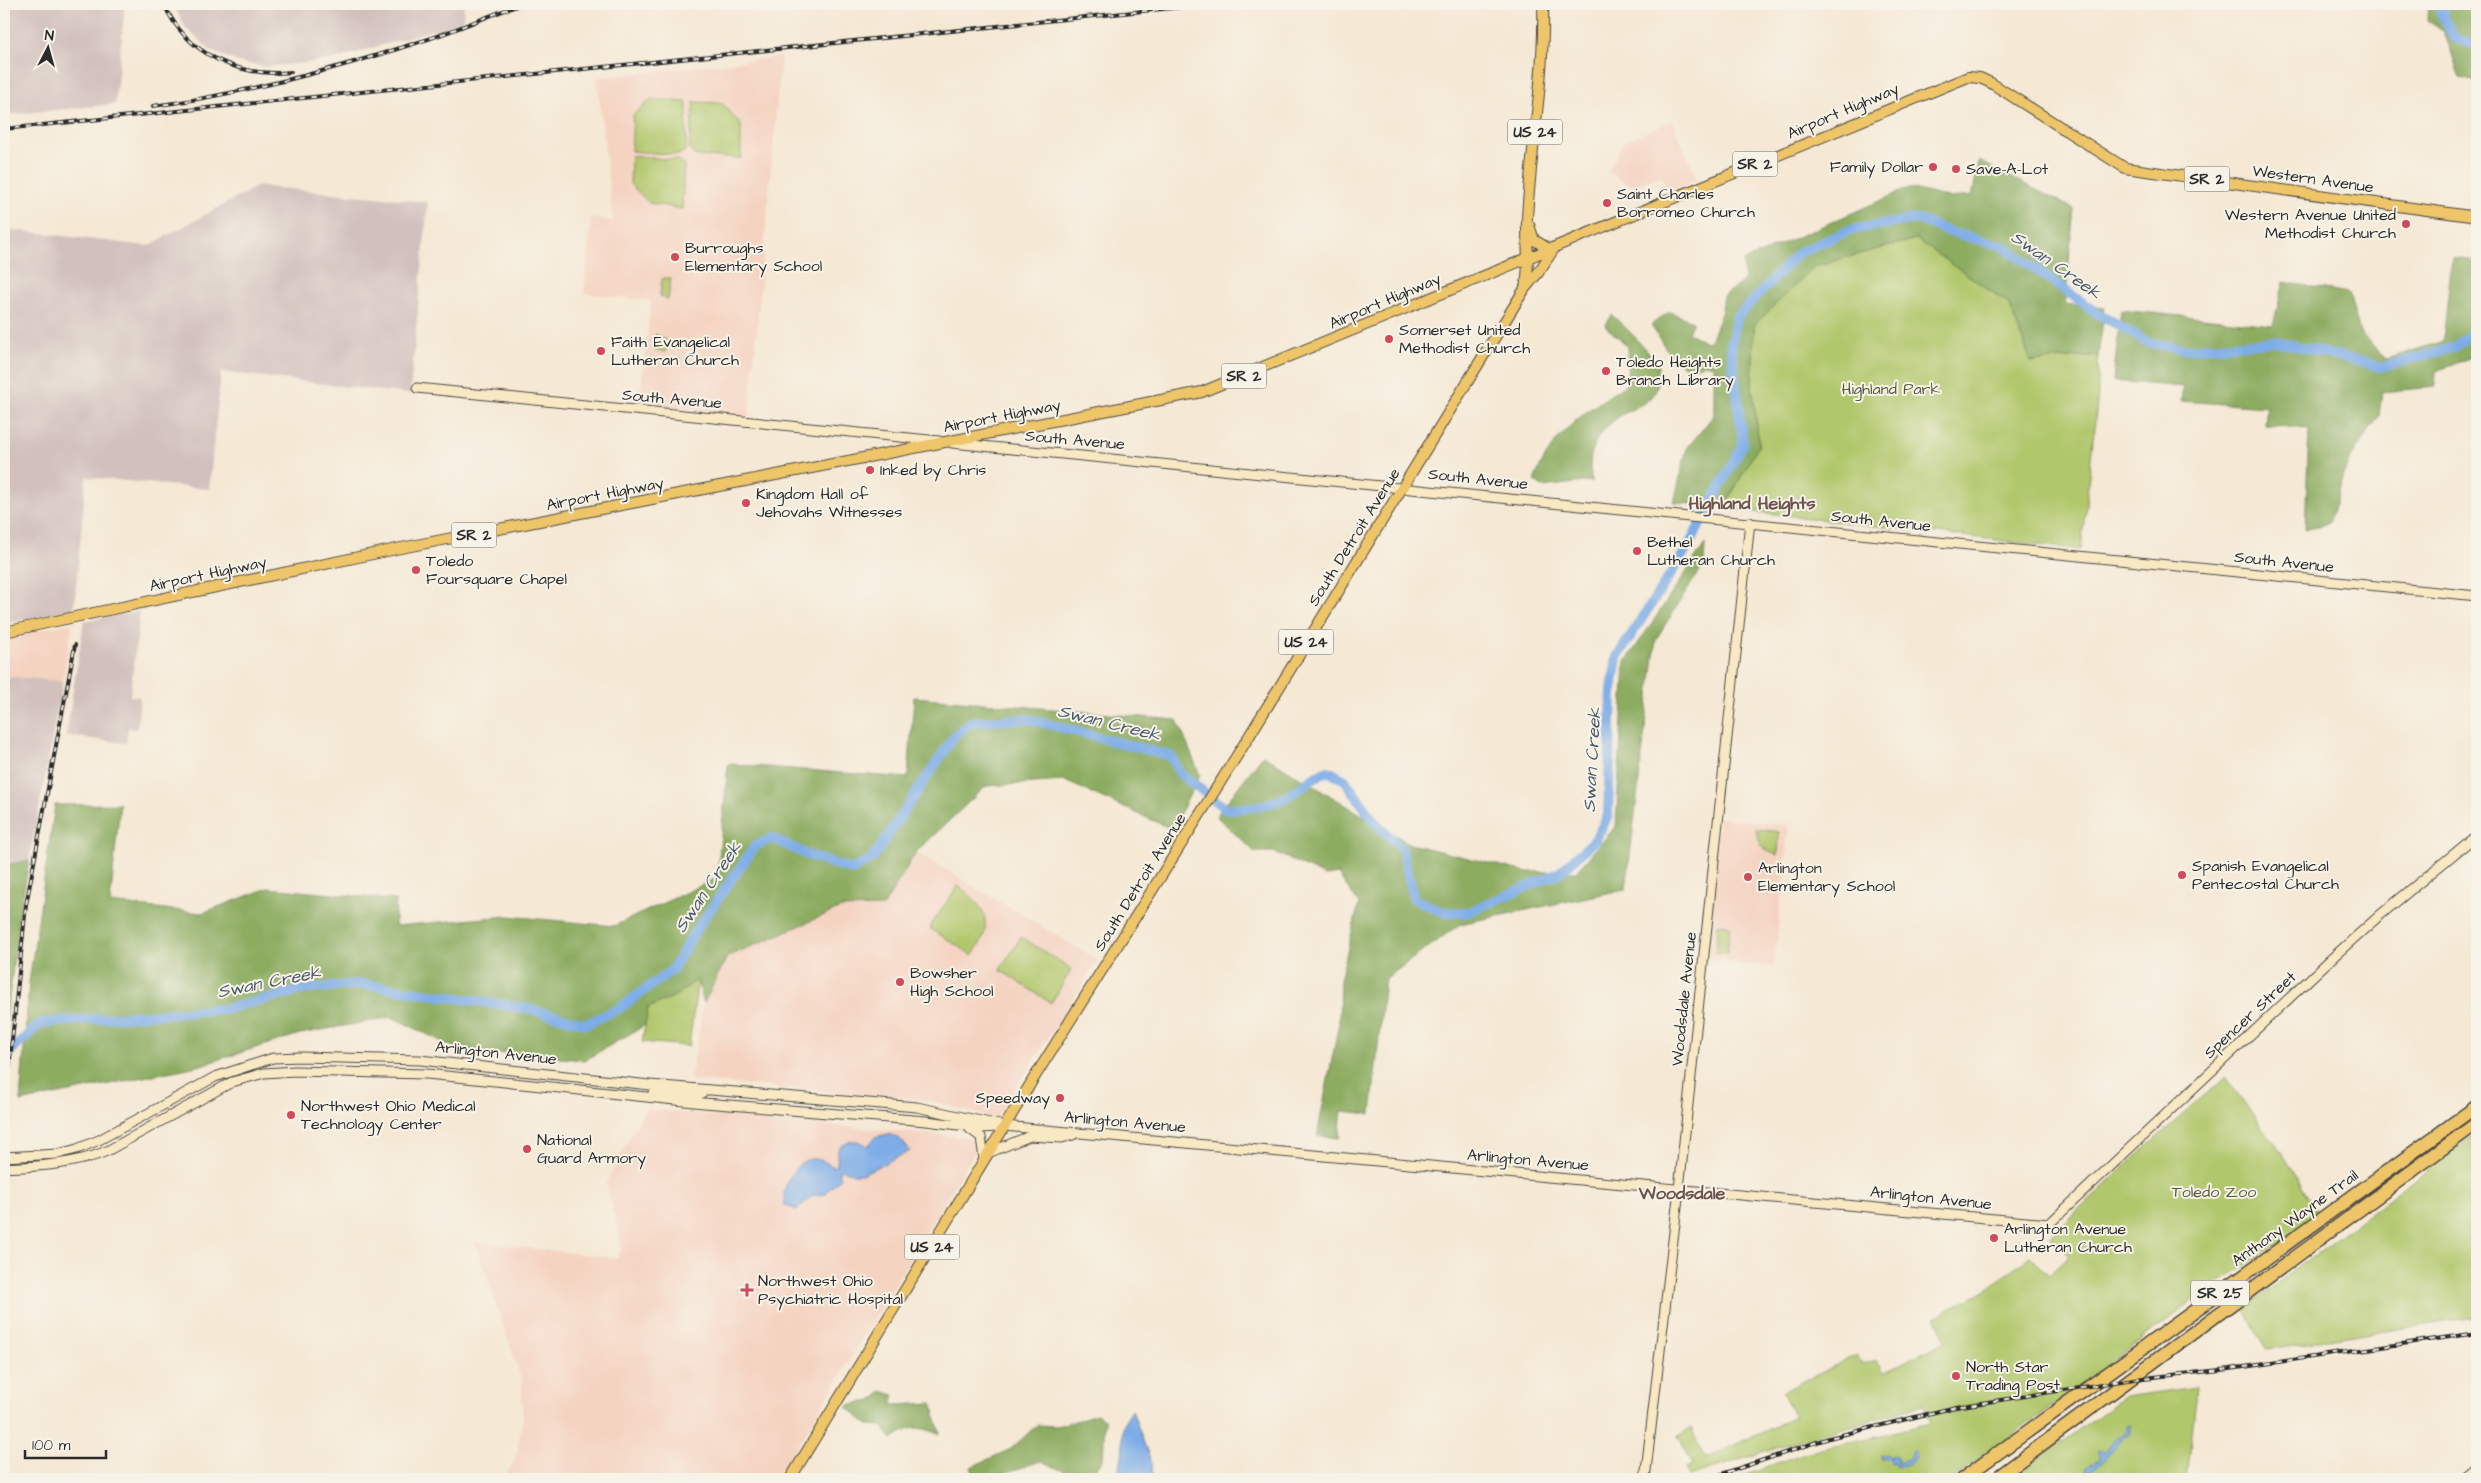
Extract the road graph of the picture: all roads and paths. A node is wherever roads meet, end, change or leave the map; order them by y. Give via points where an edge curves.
1 (1543, 4) edge
2 (1960, 78) joint
3 (1527, 216) junction
4 (2477, 217) edge
5 (1552, 248) junction
6 (1526, 259) junction
7 (1524, 290) junction
8 (417, 388) dead end
9 (946, 442) junction
10 (1402, 486) junction
11 (1745, 522) junction
12 (2477, 596) edge
13 (4, 632) edge
14 (2477, 835) edge
15 (550, 1087) junction
16 (705, 1090) junction
17 (2477, 1106) edge
18 (2477, 1124) edge
19 (963, 1125) junction
20 (1004, 1126) junction
21 (1081, 1133) junction
22 (58, 1154) junction
23 (986, 1156) junction
24 (4, 1157) edge
25 (4, 1163) edge
26 (4, 1168) edge
27 (1679, 1189) junction
28 (2049, 1224) joint
29 (2477, 1471) edge
30 (790, 1479) edge
31 (1645, 1479) edge
32 (1962, 1479) edge
33 (1995, 1479) edge
34 (2467, 1479) edge

1 - 3 main road, US 24 via 1542,57
2 - 4 main road, Western Avenue / SR 2 via 1987,81 2125,168
2 - 5 main road, Airport Highway / SR 2
3 - 5 main road via 1534,240
3 - 6 main road, US 24
5 - 6 main road, Airport Highway / SR 2
5 - 7 main road
6 - 7 main road, US 24
6 - 9 main road, Airport Highway / SR 2 via 1202,392
7 - 10 main road, South Detroit Avenue / US 24
8 - 9 street, South Avenue
9 - 10 street, South Avenue
9 - 13 main road, Airport Highway / SR 2 via 408,547
10 - 11 street, South Avenue
10 - 20 main road, South Detroit Avenue / US 24
11 - 12 street, South Avenue
11 - 27 street, Woodsdale Avenue
14 - 28 street, Spencer Street via 2339,952
15 - 16 street via 591,1087 694,1096
15 - 19 street, Arlington Avenue
15 - 26 street, Arlington Avenue via 390,1072 264,1073 216,1089 89,1159
16 - 20 street, Arlington Avenue via 917,1107
16 - 22 street, Arlington Avenue via 420,1060 273,1058 215,1076 99,1140
17 - 32 highway, Anthony Wayne Trail / SR 25
18 - 33 highway, Anthony Wayne Trail / SR 25
19 - 20 street, Arlington Avenue via 983,1128
19 - 23 street via 981,1137
20 - 21 street, Arlington Avenue
20 - 23 main road, South Detroit Avenue / US 24
21 - 23 street via 1062,1138 1030,1136
21 - 27 street, Arlington Avenue
22 - 24 street, Arlington Avenue
22 - 25 street via 39,1162
23 - 30 main road, South Detroit Avenue / US 24
27 - 28 street, Arlington Avenue
27 - 31 street, Woodsdale Avenue
29 - 34 street

